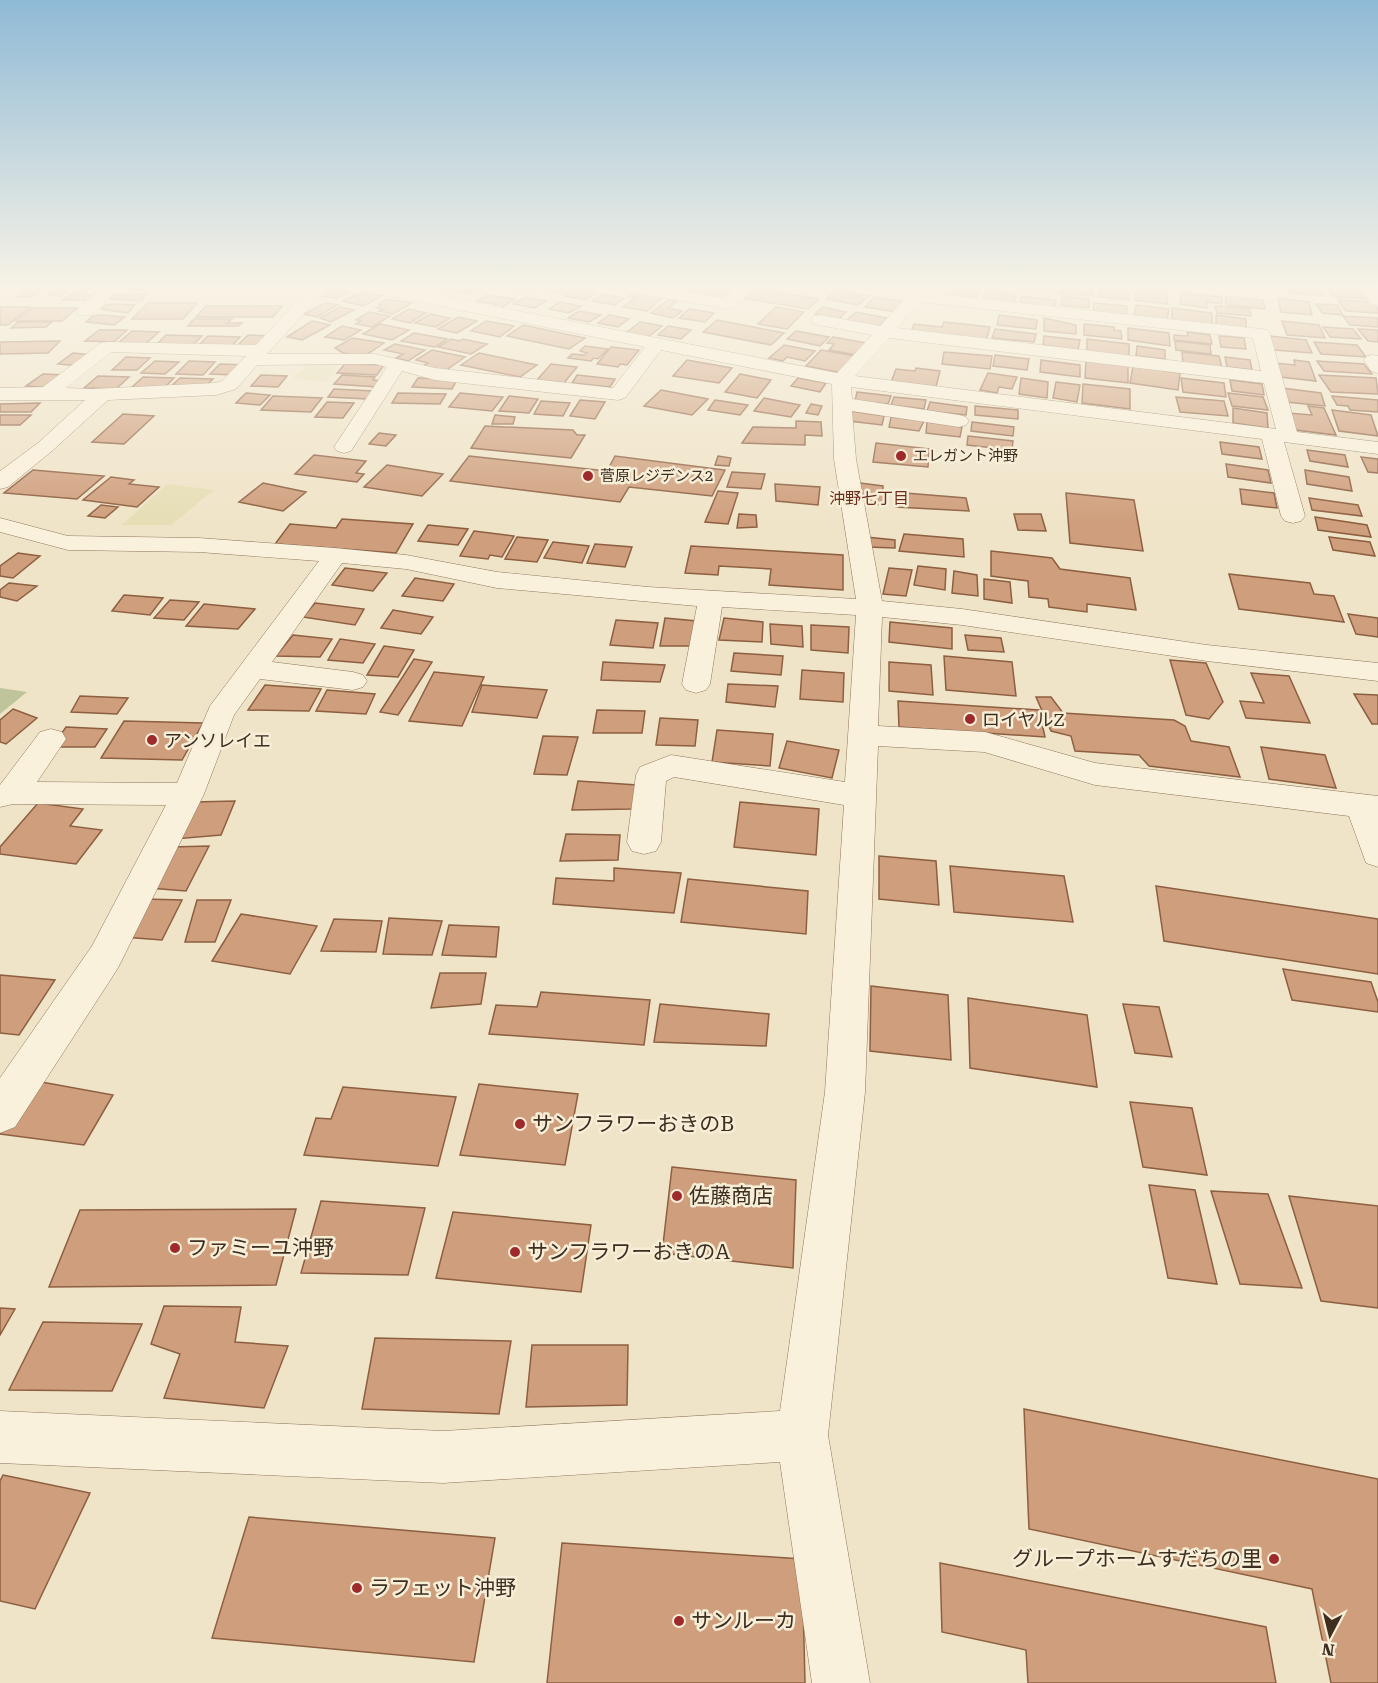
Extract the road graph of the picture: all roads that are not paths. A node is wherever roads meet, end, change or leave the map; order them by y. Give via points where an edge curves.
1 (398, 364) edge
2 (85, 365) edge
3 (249, 365) edge
4 (400, 365) edge
5 (641, 365) edge
6 (740, 365) edge
7 (861, 365) edge
8 (1159, 365) edge
9 (1269, 365) edge
10 (1273, 378) junction
11 (841, 391) junction
12 (48, 393) junction
13 (0, 394) edge
14 (102, 395) junction
15 (959, 421) dead end
16 (1279, 435) junction
17 (344, 447) dead end
18 (1378, 448) edge
19 (0, 482) edge
20 (1293, 516) dead end
21 (0, 525) edge
22 (335, 555) junction
23 (711, 599) junction
24 (869, 608) junction
25 (253, 669) junction
26 (1378, 672) edge
27 (353, 681) dead end
28 (696, 684) dead end
29 (864, 735) junction
30 (51, 739) dead end
31 (7, 794) edge
32 (188, 794) junction
33 (861, 796) junction
34 (1369, 807) edge
35 (644, 842) dead end
36 (1378, 854) edge
37 (14, 1068) edge
38 (0, 1113) edge
39 (802, 1435) junction
40 (0, 1437) edge
41 (841, 1683) edge

1 - 17 street
2 - 12 street
3 - 14 street via 230,385 216,389
4 - 5 street via 435,374 618,394
6 - 11 street
7 - 11 street
8 - 10 street
9 - 10 street
10 - 16 street
11 - 15 street
11 - 16 street
11 - 24 street via 845,459
12 - 13 street
12 - 14 street
14 - 19 street
16 - 18 street
16 - 20 street
21 - 22 street via 68,543 199,545
22 - 23 street via 406,562 496,580
22 - 25 street
23 - 24 street
23 - 28 street
24 - 26 street
24 - 29 street
25 - 27 street
25 - 32 street via 220,713
29 - 33 street
29 - 34 street via 985,742 1095,774
30 - 31 street
31 - 32 street
32 - 37 street via 105,957
33 - 35 street via 671,766 651,776
33 - 39 street via 845,1092
34 - 36 street
37 - 38 street
39 - 40 street via 443,1457
39 - 41 street

